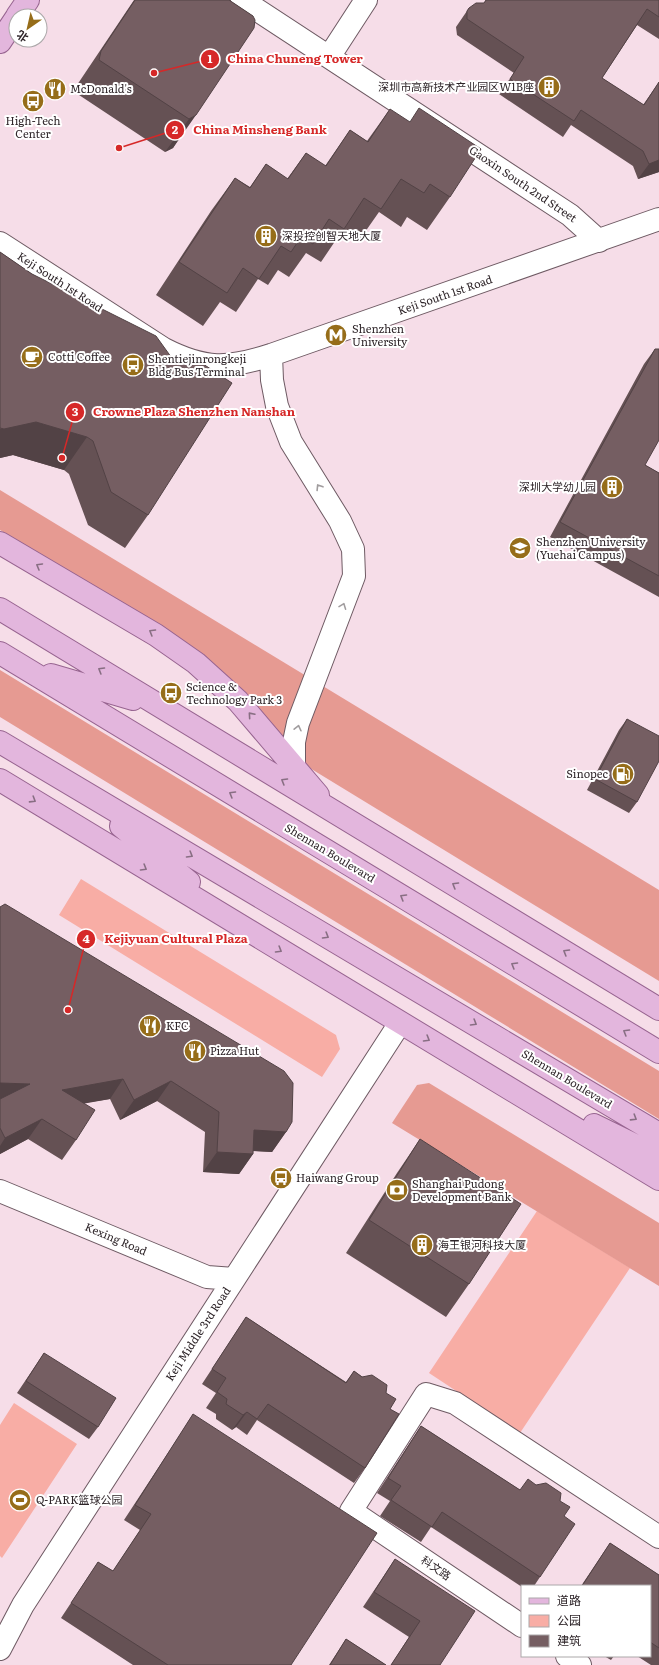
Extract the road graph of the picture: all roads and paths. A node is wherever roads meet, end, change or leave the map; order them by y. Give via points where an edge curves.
1 (242, 0) edge
2 (366, 0) edge
3 (8, 30) edge
4 (0, 42) edge
5 (329, 57) junction
6 (659, 219) edge
7 (599, 241) junction
8 (0, 243) edge
9 (271, 355) junction
10 (0, 543) edge
11 (0, 609) edge
12 (0, 653) edge
13 (20, 666) junction
14 (162, 708) junction
15 (0, 742) edge
16 (294, 766) junction
17 (62, 779) junction
18 (0, 780) edge
19 (330, 810) junction
20 (252, 933) junction
21 (592, 968) junction
22 (659, 1009) edge
23 (659, 1018) edge
24 (400, 1023) junction
25 (659, 1052) edge
26 (467, 1063) junction
27 (659, 1134) edge
28 (659, 1156) edge
29 (659, 1179) edge
30 (0, 1191) edge
31 (234, 1279) junction
32 (659, 1537) edge
33 (521, 1625) edge
34 (0, 1649) edge
35 (568, 1657) edge
36 (580, 1665) edge

1 - 5 street, Gaoxin South 2nd Street
2 - 5 street
3 - 4 main road
5 - 7 street, Gaoxin South 2nd Street via 570,215
6 - 7 street, Keji South 1st Road
7 - 9 street, Keji South 1st Road
8 - 9 street, Keji South 1st Road via 183,359 207,365 229,366
16 -> 9 street via 294,742 298,723 354,576 353,549 340,521 291,442 277,406
16 -> 10 main road via 238,701 196,663 156,635
14 -> 11 main road
12 - 13 main road, Shennan Boulevard
13 - 14 main road
25 -> 13 main road, Shennan Boulevard
19 -> 14 main road
15 - 17 main road, Shennan Boulevard
16 - 19 main road
17 - 20 main road
17 -> 27 main road, Shennan Boulevard
18 -> 20 main road
21 -> 19 main road
20 -> 24 main road
21 - 22 main road
21 - 23 main road
24 -> 26 main road
24 - 31 street, Keji Middle 3rd Road
26 - 28 main road
26 - 29 main road
30 - 31 street, Kexing Road via 207,1277
31 - 34 street, Keji Middle 3rd Road via 22,1605
32 - 33 street, 科文路 via 454,1403 426,1394 351,1511
35 - 36 street

